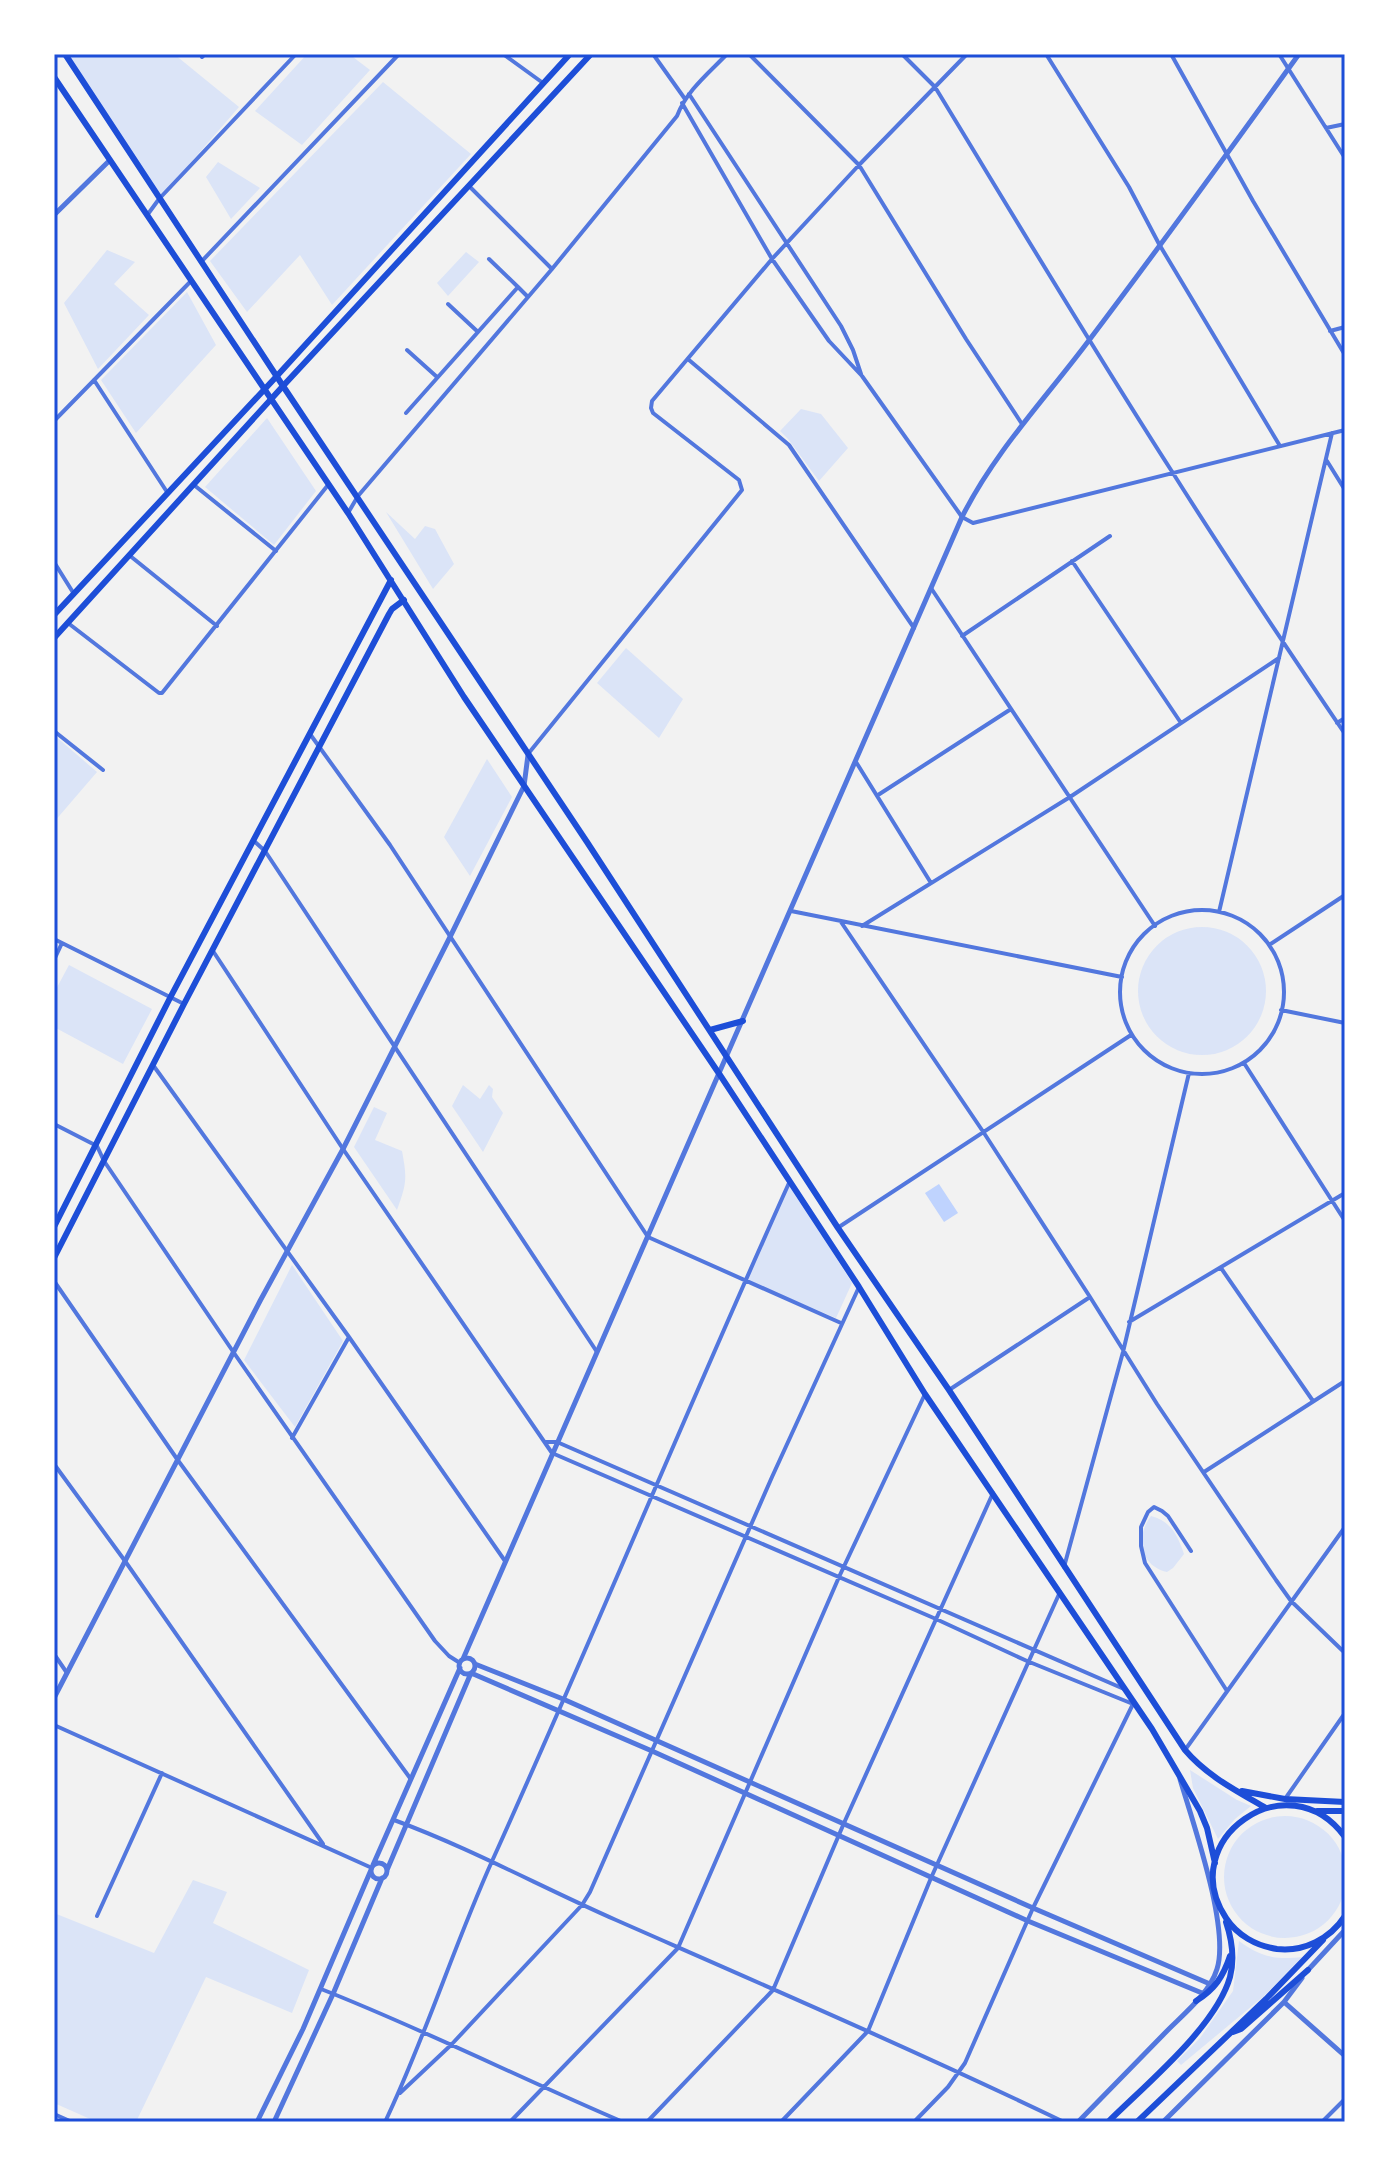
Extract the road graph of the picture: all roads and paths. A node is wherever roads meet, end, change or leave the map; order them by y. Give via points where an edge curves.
1 (65, 54) edge
2 (296, 54) edge
3 (399, 54) edge
4 (503, 54) edge
5 (570, 54) edge
6 (591, 54) edge
7 (653, 54) edge
8 (727, 54) edge
9 (749, 54) edge
10 (902, 54) edge
11 (967, 54) edge
12 (1046, 54) edge
13 (1171, 54) edge
14 (1279, 54) edge
15 (1299, 54) edge
16 (1288, 69) junction
17 (54, 77) edge
18 (543, 83) junction
19 (935, 87) junction
20 (685, 98) junction
21 (1345, 124) edge
22 (1326, 128) junction
23 (1227, 153) junction
24 (1345, 158) edge
25 (110, 160) junction
26 (859, 165) junction
27 (469, 186) junction
28 (159, 199) junction
29 (148, 214) junction
30 (54, 215) edge
31 (787, 244) junction
32 (1159, 244) junction
33 (489, 259) dead end
34 (772, 259) junction
35 (201, 262) junction
36 (552, 269) junction
37 (191, 281) junction
38 (518, 287) junction
39 (528, 297) junction
40 (448, 304) dead end
41 (1345, 327) edge
42 (1330, 331) junction
43 (478, 332) junction
44 (1089, 340) junction
45 (407, 350) dead end
46 (1345, 355) edge
47 (688, 359) junction
48 (862, 376) junction
49 (276, 377) junction
50 (437, 377) junction
51 (94, 380) junction
52 (283, 386) junction
53 (265, 388) junction
54 (272, 399) junction
55 (406, 413) dead end
56 (54, 421) edge
57 (1022, 424) junction
58 (1345, 430) edge
59 (1332, 433) junction
60 (1280, 446) junction
61 (1327, 461) junction
62 (1171, 472) junction
63 (194, 485) junction
64 (328, 485) junction
65 (1345, 490) edge
66 (168, 492) junction
67 (358, 496) junction
68 (348, 513) junction
69 (962, 517) junction
70 (1110, 536) dead end
71 (276, 551) junction
72 (129, 555) junction
73 (1072, 561) junction
74 (54, 562) edge
75 (391, 580) junction
76 (931, 588) junction
77 (74, 594) junction
78 (404, 600) junction
79 (54, 615) edge
80 (68, 623) junction
81 (217, 626) junction
82 (914, 628) junction
83 (962, 636) junction
84 (54, 638) edge
85 (1283, 644) junction
86 (1279, 658) junction
87 (1011, 709) junction
88 (1345, 718) edge
89 (1181, 723) junction
90 (1337, 723) junction
91 (54, 731) edge
92 (310, 734) junction
93 (1345, 734) edge
94 (320, 749) junction
95 (528, 754) junction
96 (856, 762) junction
97 (103, 770) dead end
98 (524, 786) junction
99 (878, 795) junction
100 (1070, 797) junction
101 (254, 841) junction
102 (265, 851) junction
103 (931, 883) junction
104 (1345, 895) edge
105 (791, 911) junction
106 (1219, 912) junction
107 (841, 922) junction
108 (862, 926) junction
109 (1155, 926) junction
110 (450, 937) junction
111 (54, 939) edge
112 (62, 943) junction
113 (1269, 945) junction
114 (213, 951) junction
115 (54, 960) edge
116 (1122, 977) junction
117 (170, 998) junction
118 (184, 1004) junction
119 (1281, 1010) junction
120 (743, 1021) junction
121 (1345, 1023) edge
122 (710, 1030) junction
123 (1131, 1035) junction
124 (394, 1046) junction
125 (727, 1056) junction
126 (1244, 1063) junction
127 (153, 1065) junction
128 (1189, 1073) junction
129 (720, 1075) junction
130 (54, 1124) edge
131 (984, 1133) junction
132 (97, 1146) junction
133 (343, 1149) junction
134 (104, 1161) junction
135 (789, 1183) junction
136 (1345, 1193) edge
137 (1332, 1201) junction
138 (1345, 1221) edge
139 (54, 1227) edge
140 (838, 1228) junction
141 (648, 1237) junction
142 (287, 1250) junction
143 (54, 1258) edge
144 (1221, 1267) junction
145 (746, 1280) junction
146 (54, 1281) edge
147 (859, 1287) junction
148 (1090, 1297) junction
149 (1129, 1322) junction
150 (841, 1323) junction
151 (349, 1337) junction
152 (597, 1352) junction
153 (1123, 1352) junction
154 (234, 1353) junction
155 (1345, 1381) edge
156 (949, 1390) junction
157 (925, 1394) junction
158 (1313, 1401) junction
159 (292, 1438) junction
160 (545, 1442) junction
161 (557, 1442) junction
162 (552, 1453) junction
163 (177, 1459) junction
164 (54, 1464) edge
165 (1204, 1472) junction
166 (658, 1485) junction
167 (993, 1493) junction
168 (651, 1497) junction
169 (750, 1527) junction
170 (1345, 1527) edge
171 (746, 1537) junction
172 (1191, 1551) dead end
173 (125, 1561) junction
174 (505, 1561) junction
175 (844, 1567) junction
176 (1064, 1567) junction
177 (839, 1577) junction
178 (1060, 1592) junction
179 (1291, 1601) junction
180 (940, 1610) junction
181 (936, 1619) junction
182 (1033, 1649) junction
183 (1345, 1653) edge
184 (54, 1654) edge
185 (1027, 1661) junction
186 (461, 1663) junction
187 (475, 1664) junction
188 (67, 1673) junction
189 (471, 1673) junction
190 (1125, 1690) junction
191 (1227, 1691) junction
192 (54, 1698) edge
193 (563, 1699) junction
194 (1133, 1704) junction
195 (559, 1709) junction
196 (1345, 1713) edge
197 (54, 1725) edge
198 (657, 1740) junction
199 (1185, 1750) junction
200 (652, 1751) junction
201 (1177, 1771) junction
202 (162, 1773) junction
203 (410, 1778) junction
204 (750, 1782) junction
205 (1234, 1789) junction
206 (745, 1794) junction
207 (1285, 1799) junction
208 (1345, 1802) edge
209 (1266, 1808) junction
210 (1314, 1811) junction
211 (1345, 1811) edge
212 (394, 1820) junction
213 (844, 1823) junction
214 (406, 1824) junction
215 (838, 1836) junction
216 (1345, 1837) edge
217 (323, 1844) junction
218 (492, 1861) junction
219 (1215, 1863) junction
220 (936, 1865) junction
221 (372, 1868) junction
222 (387, 1870) junction
223 (382, 1878) junction
224 (931, 1878) junction
225 (582, 1905) junction
226 (1033, 1908) junction
227 (1224, 1915) junction
228 (97, 1916) dead end
229 (1344, 1919) edge
230 (1028, 1921) junction
231 (1345, 1930) edge
232 (1329, 1934) junction
233 (678, 1948) junction
234 (1232, 1949) junction
235 (1308, 1970) junction
236 (1210, 1984) junction
237 (321, 1989) junction
238 (773, 1990) junction
239 (1202, 1993) junction
240 (333, 1994) junction
241 (1196, 2001) junction
242 (1284, 2002) junction
243 (868, 2031) junction
244 (425, 2033) junction
245 (1226, 2036) junction
246 (451, 2045) junction
247 (1345, 2056) edge
248 (960, 2072) junction
249 (543, 2088) junction
250 (398, 2095) junction
251 (1345, 2099) edge
252 (54, 2114) edge
253 (72, 2122) edge
254 (257, 2122) edge
255 (274, 2122) edge
256 (385, 2122) edge
257 (510, 2122) edge
258 (623, 2122) edge
259 (647, 2122) edge
260 (781, 2122) edge
261 (914, 2122) edge
262 (1064, 2122) edge
263 (1078, 2122) edge
264 (1108, 2122) edge
265 (1137, 2122) edge
266 (1163, 2122) edge
267 (1322, 2122) edge

1 - 28 main road
2 - 28 street
3 - 35 street
4 - 18 street
5 - 18 main road
6 - 27 main road
7 - 20 street
8 - 20 street
9 - 26 street
10 - 19 street
11 - 19 street
12 - 32 street
13 - 23 street
14 - 16 street
15 - 16 street
16 - 22 street
16 - 23 street
17 - 25 main road
18 - 49 main road
19 - 26 street
19 - 44 street
20 - 31 street
20 - 34 street
20 - 36 street via 677,116
21 - 22 street
22 - 24 street
23 - 32 street
23 - 42 street
25 - 29 main road
25 - 30 street
26 - 31 street
26 - 57 street
27 - 36 street
27 - 52 main road
28 - 29 street
28 - 35 main road
29 - 37 main road
31 - 34 street
31 - 48 street via 841,326
32 - 44 street
32 - 60 street
33 - 38 street
34 - 47 street
34 - 48 street via 829,341
35 - 49 main road
36 - 39 street
37 - 51 street
37 - 53 main road
38 - 39 street
38 - 43 street
39 - 67 street
40 - 43 street
41 - 42 street
42 - 46 street
43 - 50 street
44 - 57 street
44 - 62 street
45 - 50 street
47 - 82 street via 789,445
47 - 95 street via 652,401 653,413 739,480 742,490
48 - 69 street
49 - 52 main road
49 - 53 main road
50 - 55 street
51 - 56 street
51 - 66 street
52 - 54 main road
52 - 67 main road
53 - 54 main road
53 - 66 main road
54 - 63 main road
54 - 64 main road
57 - 69 street
58 - 59 street
59 - 60 street
59 - 61 street
60 - 62 street
61 - 65 street
61 - 85 street
62 - 69 street via 973,523
62 - 85 street
63 - 71 street
63 - 72 main road
64 - 68 main road
64 - 71 street
66 - 77 main road
67 - 68 street
67 - 95 main road
68 - 75 main road
69 - 76 street
70 - 73 street
71 - 81 street
72 - 80 main road
72 - 81 street
73 - 83 street
73 - 89 street
74 - 77 street
75 - 78 main road
75 - 92 main road
76 - 82 street
76 - 83 street
77 - 79 main road
78 - 94 main road via 392,609
78 - 98 main road
80 - 81 street via 159,693
80 - 84 main road
82 - 96 street
83 - 87 street
85 - 86 street
85 - 90 street
86 - 89 street
86 - 106 street
87 - 99 street
87 - 100 street
88 - 90 street
89 - 100 street
90 - 93 street
91 - 97 street
92 - 94 street
92 - 101 main road
94 - 102 main road
94 - 110 street
95 - 98 street
95 - 122 main road
96 - 99 street
96 - 105 street
98 - 110 street
98 - 129 main road
99 - 103 street
100 - 103 street
100 - 109 street
101 - 102 street
101 - 117 main road
102 - 114 main road
102 - 124 street
103 - 108 street
104 - 113 street
105 - 107 street
105 - 120 street
106 - 109 street via 1180,913
106 - 113 street via 1253,928
107 - 108 street
107 - 131 street
108 - 116 street
109 - 116 street via 1132,950
110 - 124 street
110 - 141 street
111 - 112 street
112 - 115 street
112 - 117 street
113 - 119 street via 1283,979
114 - 118 main road
114 - 133 street
116 - 123 street via 1122,1009
117 - 118 street
117 - 132 main road
118 - 127 main road
119 - 121 street
119 - 126 street via 1263,1046
120 - 122 main road
120 - 125 street
122 - 125 main road
123 - 128 street via 1164,1065
123 - 131 street
124 - 133 street
124 - 152 street
125 - 129 street
125 - 140 main road
126 - 128 street via 1217,1073
126 - 137 street
127 - 134 main road
127 - 142 street
128 - 149 street
129 - 135 main road
129 - 141 street
130 - 132 street
131 - 140 street
131 - 148 street
132 - 134 street
132 - 139 main road
133 - 142 street
133 - 160 street
134 - 143 main road
134 - 154 street
135 - 145 street
135 - 147 main road
136 - 137 street
137 - 138 street
137 - 144 street
140 - 156 main road
141 - 145 street
141 - 152 street
142 - 151 street
142 - 154 street
144 - 149 street
144 - 158 street
145 - 150 street
145 - 166 street
146 - 163 street
147 - 150 street
147 - 157 main road
148 - 153 street
148 - 156 street
149 - 153 street
150 - 169 street
151 - 159 street
151 - 174 street
152 - 161 street
153 - 165 street
153 - 176 street
154 - 159 street
154 - 163 street
155 - 158 street
156 - 176 main road
157 - 167 main road
157 - 175 street
158 - 165 street
159 - 186 street via 435,1641
160 - 161 street
160 - 162 street
161 - 162 street
161 - 166 street
162 - 168 street
162 - 174 street
163 - 173 street
163 - 203 street
164 - 173 street
165 - 179 street
166 - 168 street
166 - 169 street
167 - 178 main road
167 - 180 street
168 - 171 street
168 - 193 street
169 - 171 street
169 - 175 street
170 - 179 street
171 - 177 street
171 - 198 street
172 - 191 street via 1166,1514 1154,1507 1148,1512 1140,1537 1145,1563
173 - 188 street
173 - 217 street
174 - 186 street
175 - 177 street
175 - 180 street
176 - 199 main road
177 - 181 street
177 - 204 street
178 - 182 street
178 - 190 main road
179 - 183 street
179 - 191 street
180 - 181 street
180 - 182 street
181 - 185 street
181 - 213 street
182 - 185 street
182 - 190 street
184 - 188 street
185 - 194 street
185 - 220 street
186 - 187 street via 470,1658
186 - 189 street via 464,1673
186 - 203 street
187 - 189 street
187 - 193 street
188 - 192 street
189 - 195 street
189 - 214 street
190 - 194 main road
191 - 199 street
193 - 195 street
193 - 198 street
194 - 201 main road
194 - 226 street
195 - 200 street
195 - 218 street
196 - 207 street
197 - 202 street
198 - 200 street
198 - 204 street
199 - 205 main road
200 - 206 street
200 - 225 street
201 - 219 main road via 1207,1828
201 - 236 street via 1216,1914 1219,1958
202 - 217 street
202 - 228 street
203 - 212 street
204 - 206 street
204 - 213 street
205 - 207 main road
205 - 209 main road
206 - 215 street
206 - 233 street
207 - 208 main road
209 - 210 main road via 1290,1805
209 - 219 main road via 1233,1828
210 - 211 main road
210 - 216 main road
212 - 214 street
212 - 221 street
213 - 215 street
213 - 220 street
214 - 218 street
214 - 222 street
215 - 224 street
215 - 238 street
217 - 221 street
218 - 225 street
218 - 244 street
219 - 227 main road via 1215,1890
220 - 224 street
220 - 226 street
221 - 222 street via 381,1863
221 - 223 street via 374,1877
221 - 237 street
222 - 223 street
223 - 240 street
224 - 230 street
224 - 243 street
225 - 233 street
225 - 246 street
226 - 230 street
226 - 236 street
227 - 232 main road via 1248,1939 1272,1948 1306,1946
227 - 234 main road
229 - 232 main road
230 - 239 street
230 - 248 street
231 - 235 street
232 - 245 main road
233 - 238 street
233 - 249 street
234 - 241 main road via 1220,1981
234 - 264 main road via 1230,1977 1218,2006
235 - 242 street
235 - 245 main road
236 - 239 street
237 - 240 street
237 - 254 street
238 - 243 street
238 - 259 street
239 - 241 street
240 - 244 street
240 - 255 street
241 - 263 street
242 - 247 street
242 - 266 street
243 - 248 street
243 - 260 street
244 - 246 street
244 - 250 street
245 - 265 main road
246 - 249 street
246 - 250 street
248 - 261 street
248 - 262 street
249 - 257 street
249 - 258 street
250 - 256 street
251 - 267 street
252 - 253 street

